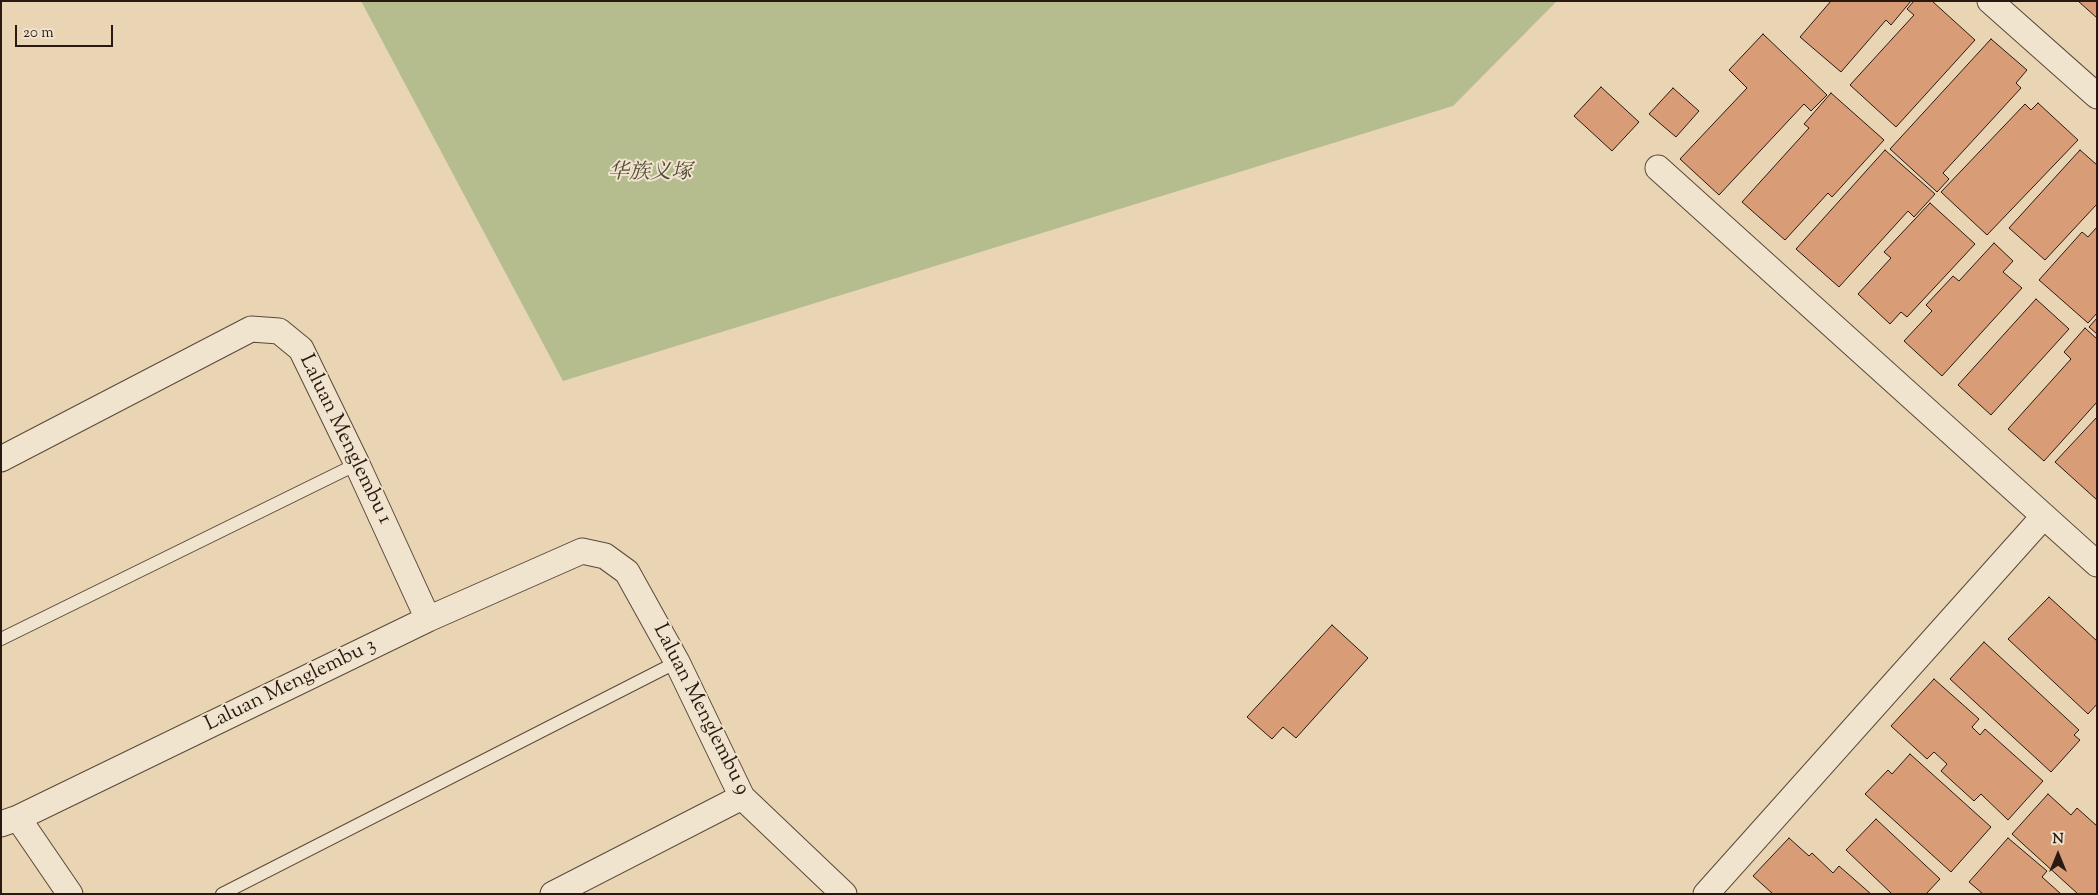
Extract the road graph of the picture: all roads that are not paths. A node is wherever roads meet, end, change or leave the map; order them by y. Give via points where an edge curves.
1 (1990, 1) edge
2 (2097, 96) edge
3 (1658, 168) dead end
4 (1, 459) edge
5 (357, 464) junction
6 (2044, 516) junction
7 (582, 551) joint
8 (2097, 564) edge
9 (428, 619) junction
10 (1, 640) edge
11 (677, 662) junction
12 (742, 797) junction
13 (10, 821) edge
14 (70, 894) edge
15 (222, 894) edge
16 (553, 894) edge
17 (844, 894) edge
18 (1706, 894) edge

1 - 2 street
3 - 6 street
4 - 5 street, Laluan Menglembu 1 via 251,329 279,331 300,349
5 - 9 street, Laluan Menglembu 1
5 - 10 lane
6 - 8 street
6 - 18 street
7 - 9 street, Laluan Menglembu 3
7 - 11 street, Laluan Menglembu 9 via 605,556 627,572
9 - 13 street, Laluan Menglembu 3
11 - 12 street, Laluan Menglembu 9
11 - 15 lane
12 - 16 street
12 - 17 street, Laluan Menglembu 9
13 - 14 street

